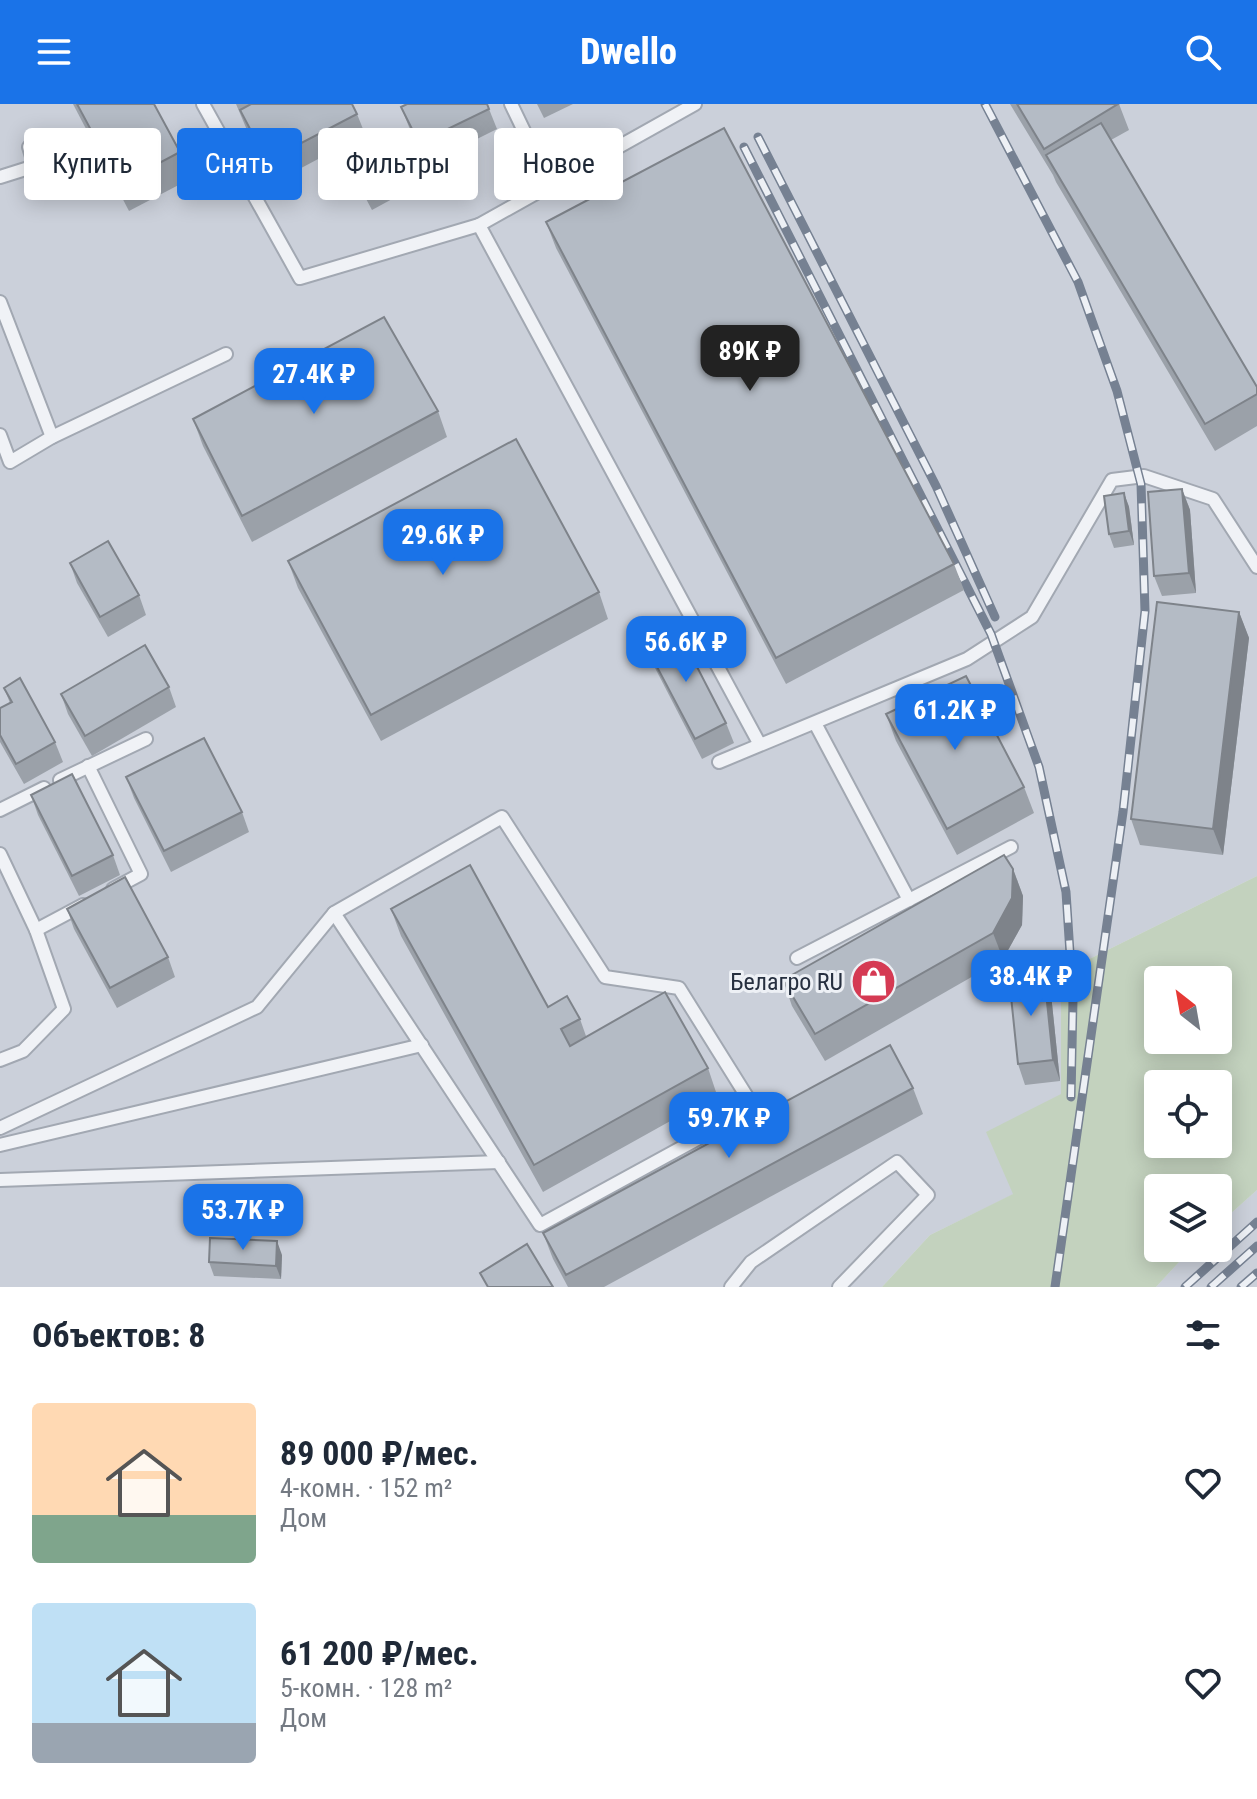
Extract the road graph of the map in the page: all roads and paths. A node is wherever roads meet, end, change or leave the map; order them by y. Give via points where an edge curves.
1 (203, 104) edge
2 (511, 104) edge
3 (695, 104) edge
4 (523, 128) edge
5 (623, 144) edge
6 (24, 169) edge
7 (0, 177) edge
8 (523, 200) edge
9 (479, 225) junction
10 (0, 302) edge
11 (226, 354) dead end
12 (0, 435) edge
13 (52, 437) junction
14 (1257, 567) edge
15 (816, 725) junction
16 (146, 739) dead end
17 (759, 743) junction
18 (719, 762) dead end
19 (88, 766) junction
20 (0, 810) edge
21 (1011, 847) dead end
22 (0, 854) edge
23 (909, 900) junction
24 (334, 913) junction
25 (36, 930) junction
26 (797, 958) dead end
27 (422, 1045) junction
28 (0, 1060) edge
29 (0, 1128) edge
30 (0, 1145) edge
31 (499, 1162) junction
32 (0, 1180) edge
33 (731, 1287) edge
34 (839, 1287) edge

1 - 9 lane via 300,278
2 - 4 lane
3 - 5 lane
6 - 7 lane
8 - 9 lane
9 - 17 lane
10 - 13 lane
11 - 13 lane
12 - 13 lane via 10,462
14 - 15 lane via 1213,499 1144,476 1112,480 1032,617 967,659
15 - 17 lane
15 - 23 lane
16 - 19 lane
17 - 18 lane
19 - 20 lane
19 - 25 lane via 141,874
21 - 23 lane
22 - 25 lane
23 - 26 lane
24 - 27 lane
24 - 29 lane via 257,1007
24 - 31 lane via 502,817 605,977 679,988 754,1108 540,1225
25 - 28 lane via 64,1009 23,1051
27 - 30 lane
27 - 31 lane
31 - 32 lane
33 - 34 lane via 751,1262 897,1162 928,1195

